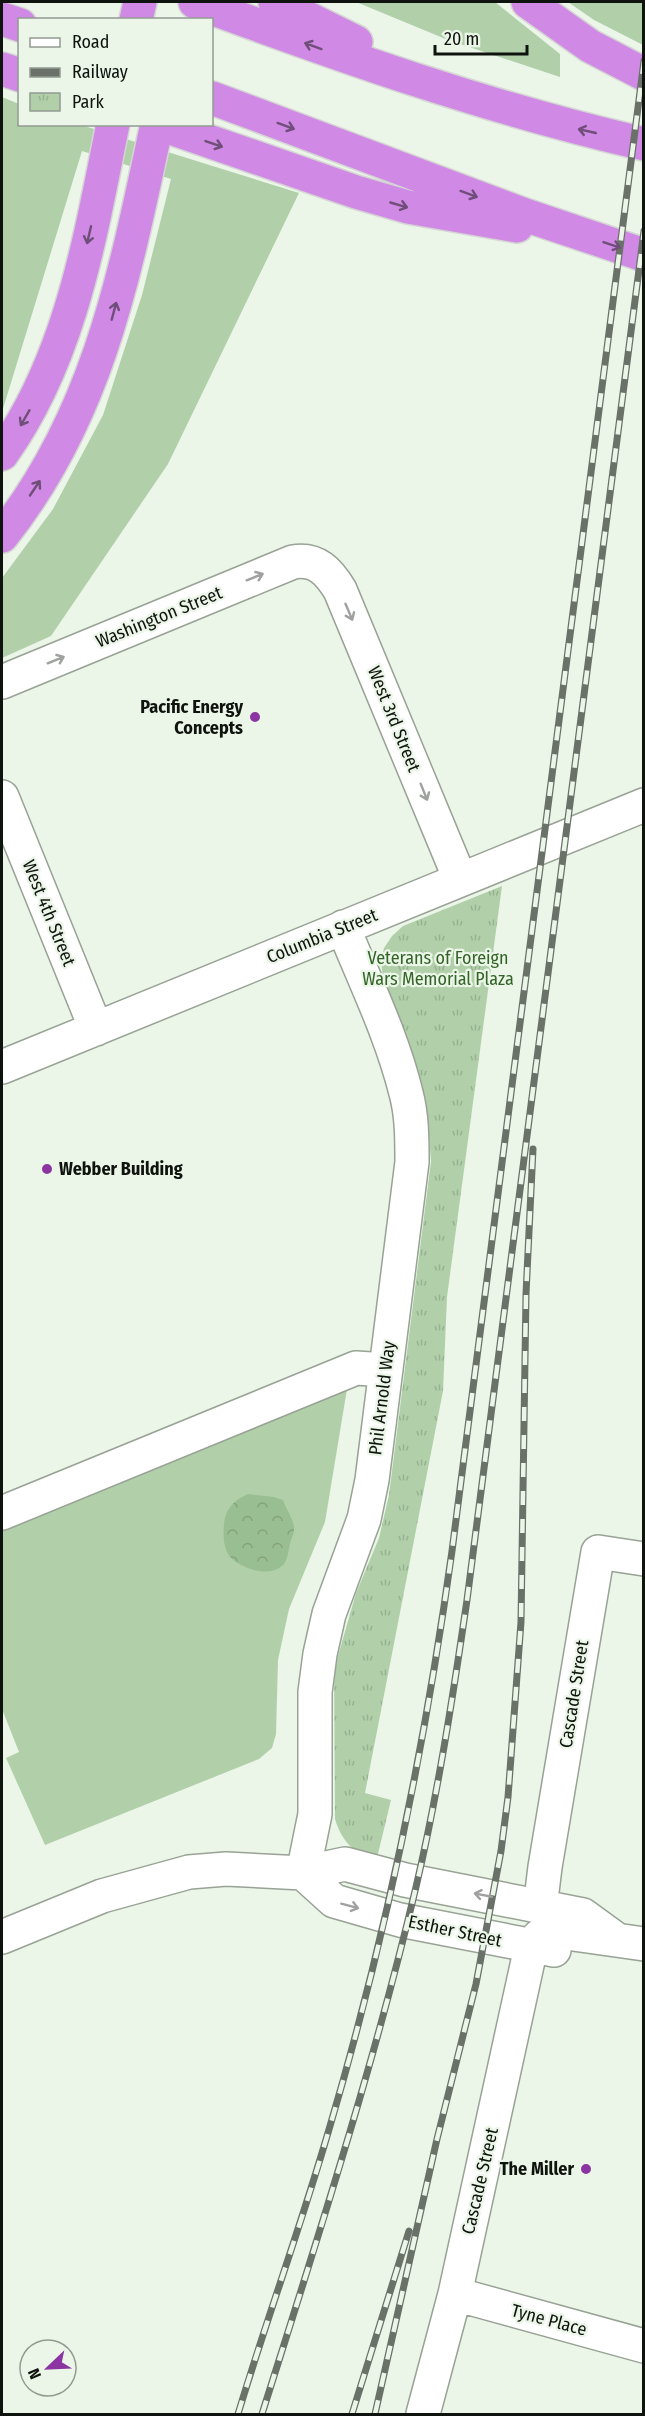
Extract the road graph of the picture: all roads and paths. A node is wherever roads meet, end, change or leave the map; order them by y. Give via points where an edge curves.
1 (140, 2) edge
2 (183, 2) edge
3 (195, 2) edge
4 (275, 2) edge
5 (528, 2) edge
6 (136, 18) edge
7 (180, 18) edge
8 (2, 19) edge
9 (18, 25) edge
10 (2, 69) edge
11 (18, 74) edge
12 (644, 74) edge
13 (213, 98) edge
14 (468, 98) junction
15 (113, 126) edge
16 (158, 126) edge
17 (164, 126) edge
18 (644, 144) edge
19 (581, 235) junction
20 (644, 255) edge
21 (2, 454) edge
22 (2, 536) edge
23 (318, 564) joint
24 (2, 682) edge
25 (2, 797) edge
26 (644, 805) edge
27 (460, 879) junction
28 (343, 927) junction
29 (96, 1029) junction
30 (2, 1068) edge
31 (386, 1370) junction
32 (2, 1513) edge
33 (644, 1559) edge
34 (303, 1873) junction
35 (540, 1908) junction
36 (2, 1937) edge
37 (630, 1942) edge
38 (531, 1947) junction
39 (454, 2294) junction
40 (644, 2346) edge
41 (423, 2415) edge

1 - 6 highway
2 - 7 highway
14 -> 3 highway
4 - 14 highway
5 - 12 highway via 590,46
8 - 9 highway
10 - 11 highway
13 -> 19 highway
18 -> 14 highway
15 -> 21 highway via 77,285 53,359 31,407
22 -> 16 highway via 44,474 93,374 111,322
17 -> 19 highway via 408,207
19 -> 20 highway
24 -> 23 street, Washington Street via 278,568 304,560
23 -> 27 street, West 3rd Street via 340,590
25 - 29 street, West 4th Street
26 - 27 street, Columbia Street
27 - 28 street, Columbia Street
28 - 29 street, Columbia Street
28 - 31 street, Phil Arnold Way via 396,1058 407,1094 412,1132 412,1162
29 - 30 street, Columbia Street
31 - 32 street via 356,1368
31 - 34 street, Phil Arnold Way via 364,1519 329,1614 320,1654 315,1692 315,1814
33 - 35 street, Cascade Street via 598,1552
35 -> 34 street via 345,1864
34 - 36 street via 226,1869 189,1872 102,1896
34 -> 38 street, Esther Street via 334,1901 400,1920
35 - 37 street via 583,1915
37 - 38 street via 552,1931 543,1932
38 - 39 street, Cascade Street
39 - 40 street, Tyne Place
39 - 41 street, Cascade Street

